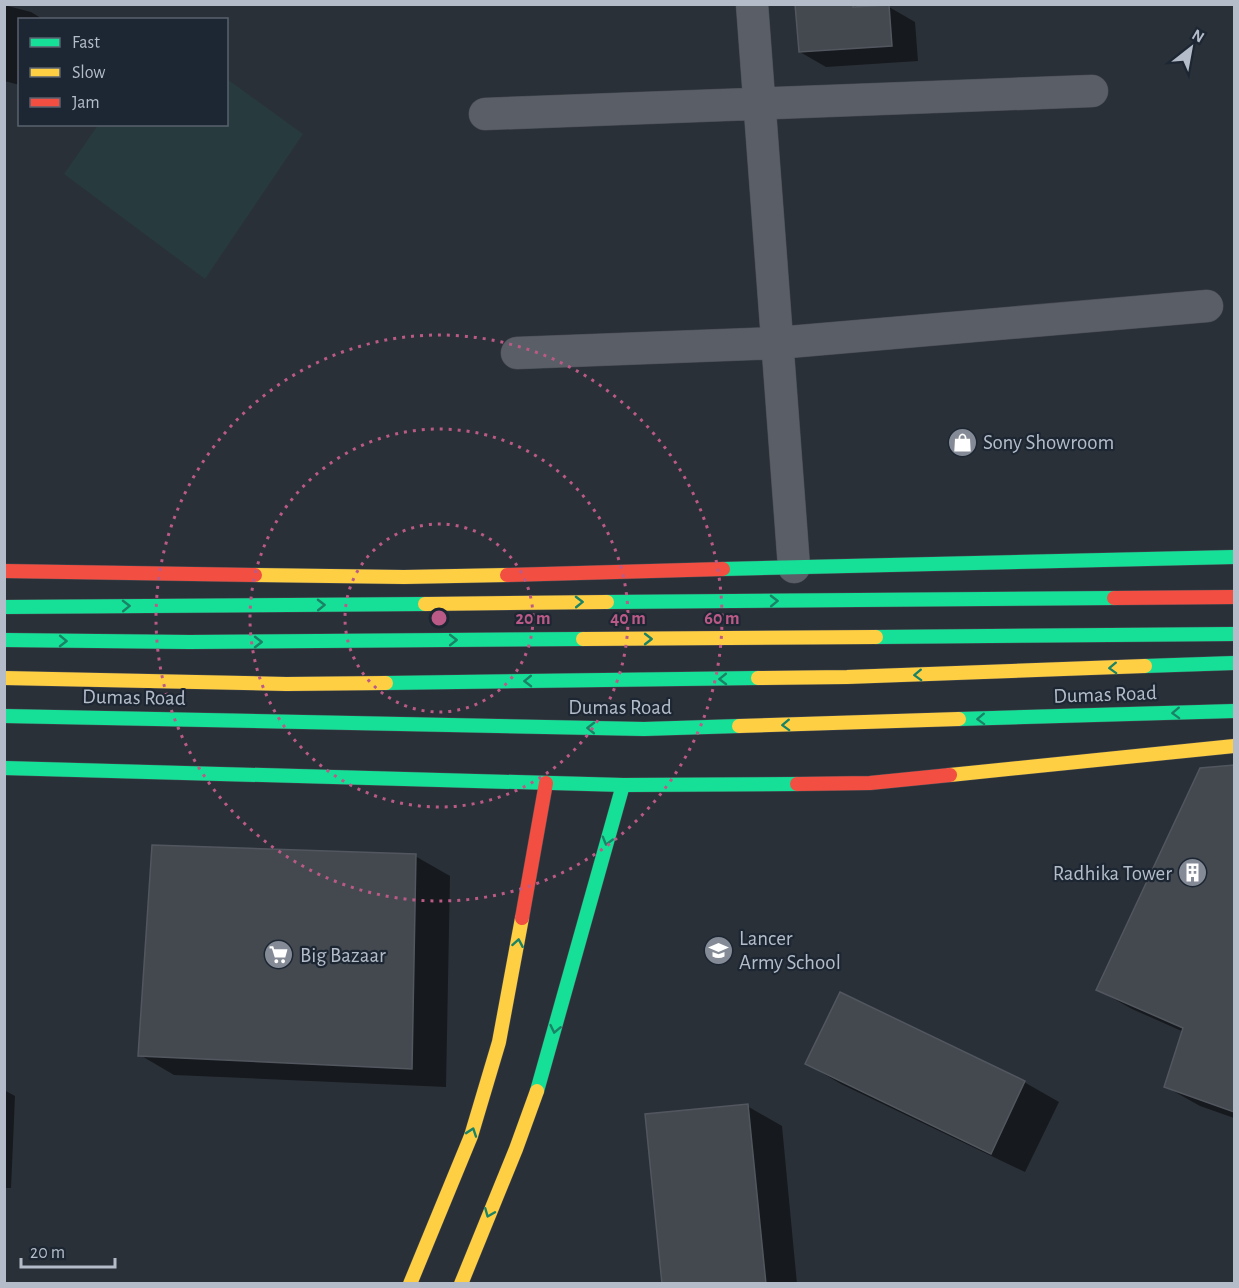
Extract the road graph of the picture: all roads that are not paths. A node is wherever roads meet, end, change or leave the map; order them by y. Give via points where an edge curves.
1 (752, 4) edge
2 (1092, 91) dead end
3 (759, 104) junction
4 (485, 114) dead end
5 (1207, 306) dead end
6 (777, 343) junction
7 (517, 353) dead end
8 (1234, 556) edge
9 (794, 567) junction
10 (4, 571) edge
11 (1234, 597) edge
12 (4, 607) edge
13 (1234, 634) edge
14 (4, 640) edge
15 (1234, 663) edge
16 (4, 678) edge
17 (1234, 711) edge
18 (4, 716) edge
19 (1234, 746) edge
20 (4, 768) edge
21 (546, 783) junction
22 (623, 785) junction
23 (410, 1284) edge
24 (461, 1284) edge

1 - 3 street
2 - 3 street
3 - 4 street
3 - 6 street
5 - 6 street
6 - 7 street
6 - 9 street
8 - 9 main road
9 - 10 main road via 404,577
12 -> 11 main road
14 -> 13 main road
15 -> 16 main road via 788,678 286,684
17 -> 18 main road, Dumas Road via 644,729
19 - 22 main road via 870,783
20 - 21 main road
21 - 22 main road
23 -> 21 main road via 471,1136 499,1042
22 -> 24 main road via 552,1046

